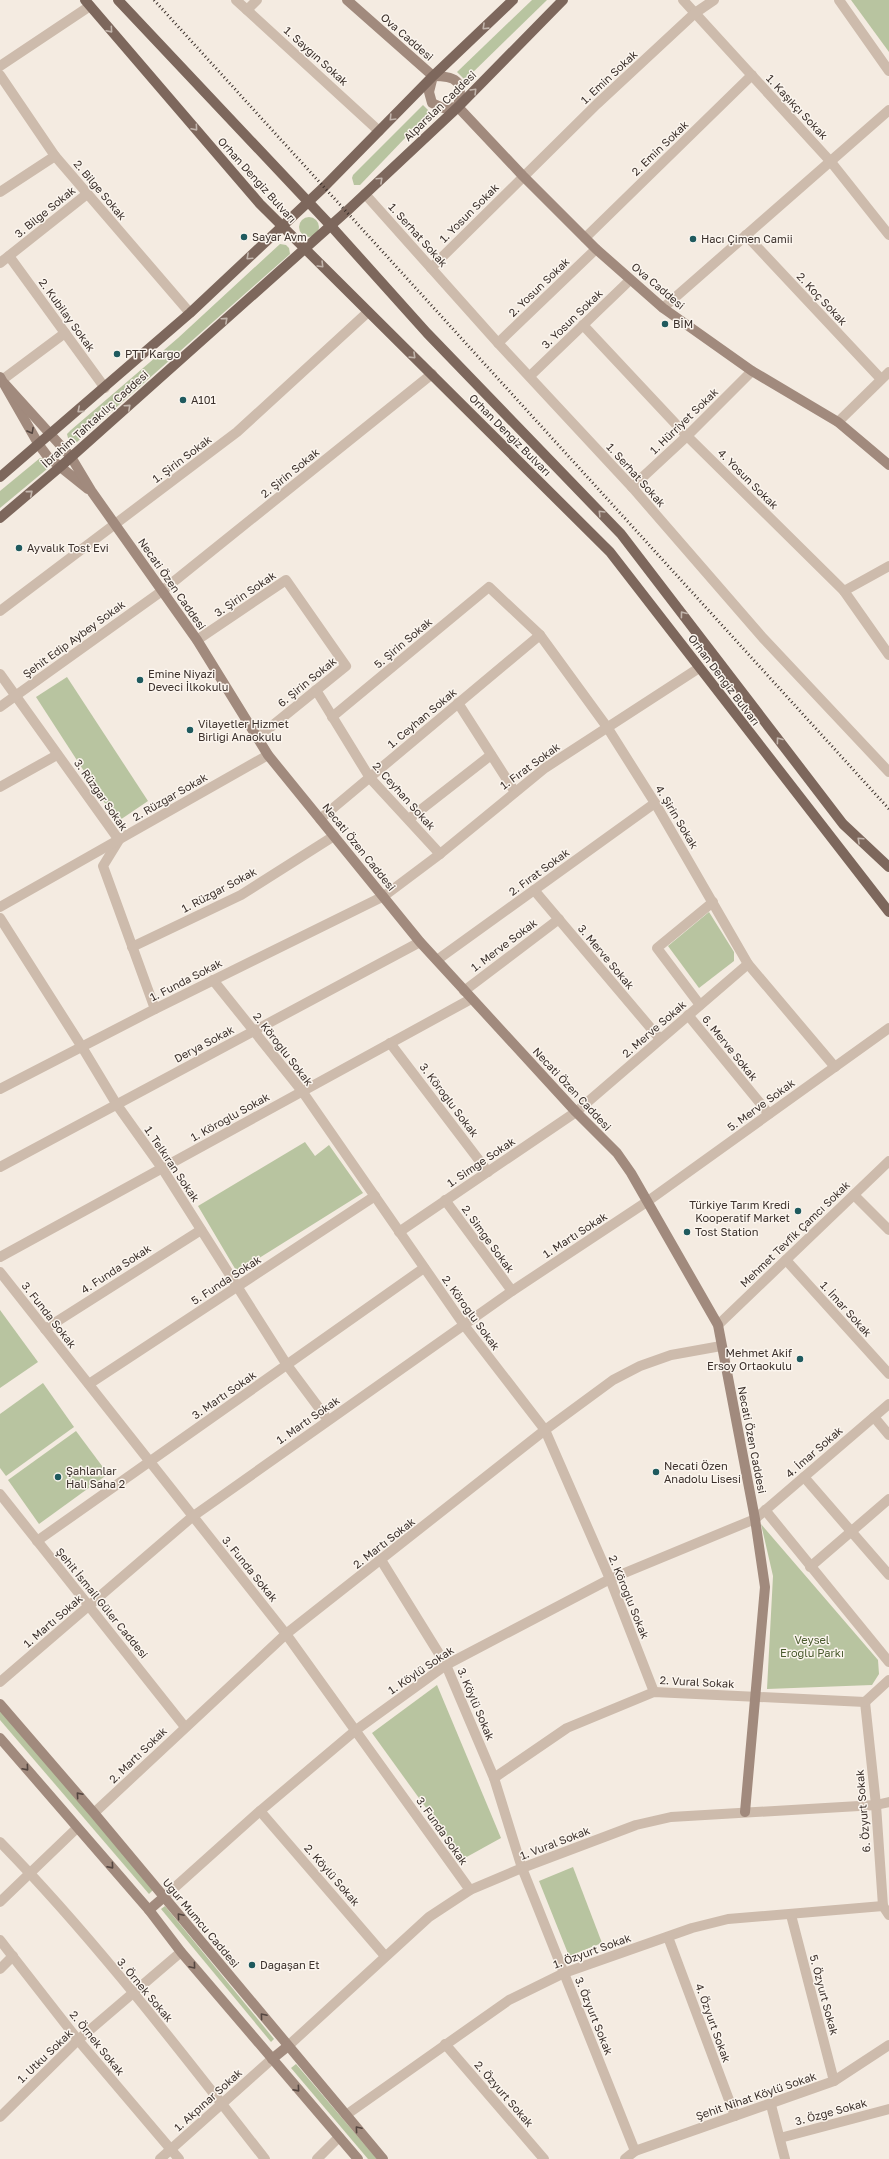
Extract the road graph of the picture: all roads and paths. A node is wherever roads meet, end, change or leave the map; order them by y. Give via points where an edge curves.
1 (118, 0) edge
2 (236, 0) edge
3 (256, 0) edge
4 (513, 0) edge
5 (563, 0) edge
6 (683, 0) edge
7 (714, 0) edge
8 (839, 0) edge
9 (353, 2) edge
10 (87, 3) edge
11 (247, 10) junction
12 (695, 13) junction
13 (0, 66) edge
14 (889, 71) edge
15 (0, 75) edge
16 (752, 75) junction
17 (433, 76) junction
18 (458, 107) junction
19 (889, 110) edge
20 (379, 131) junction
21 (55, 156) junction
22 (831, 162) junction
23 (523, 176) junction
24 (0, 192) edge
25 (87, 194) junction
26 (365, 194) junction
27 (308, 202) junction
28 (282, 226) junction
29 (331, 226) junction
30 (746, 235) junction
31 (889, 235) edge
32 (585, 238) junction
33 (305, 249) junction
34 (596, 249) junction
35 (9, 256) junction
36 (0, 263) edge
37 (431, 268) junction
38 (630, 280) junction
39 (663, 308) junction
40 (368, 312) junction
41 (190, 313) junction
42 (583, 325) junction
43 (65, 333) junction
44 (498, 343) junction
45 (752, 371) junction
46 (889, 372) edge
47 (432, 374) junction
48 (530, 376) junction
49 (881, 379) junction
50 (2, 380) edge
51 (105, 388) junction
52 (838, 422) junction
53 (51, 435) junction
54 (687, 436) junction
55 (39, 445) junction
56 (71, 457) junction
57 (889, 465) edge
58 (60, 467) junction
59 (0, 477) edge
60 (632, 487) junction
61 (92, 492) junction
62 (0, 518) edge
63 (115, 524) junction
64 (889, 566) edge
65 (286, 580) joint
66 (489, 588) joint
67 (162, 591) junction
68 (844, 591) junction
69 (0, 612) edge
70 (540, 635) junction
71 (197, 640) junction
72 (889, 655) edge
73 (699, 668) junction
74 (0, 674) edge
75 (316, 690) junction
76 (16, 696) junction
77 (458, 704) junction
78 (0, 707) edge
79 (332, 716) junction
80 (607, 727) junction
81 (257, 738) junction
82 (57, 755) junction
83 (268, 755) junction
84 (491, 755) junction
85 (889, 772) edge
86 (370, 778) junction
87 (0, 787) edge
88 (515, 792) junction
89 (655, 803) junction
90 (320, 819) junction
91 (409, 819) junction
92 (334, 836) junction
93 (119, 840) junction
94 (440, 854) junction
95 (889, 867) edge
96 (534, 890) junction
97 (384, 896) junction
98 (713, 902) junction
99 (0, 907) edge
100 (889, 912) edge
101 (0, 918) edge
102 (559, 920) junction
103 (420, 942) junction
104 (132, 948) junction
105 (437, 960) junction
106 (748, 964) junction
107 (213, 980) junction
108 (464, 991) junction
109 (471, 999) junction
110 (700, 1005) junction
111 (155, 1009) junction
112 (688, 1015) junction
113 (889, 1028) edge
114 (254, 1031) junction
115 (660, 1039) junction
116 (390, 1043) junction
117 (82, 1047) junction
118 (835, 1067) junction
119 (0, 1089) edge
120 (302, 1091) junction
121 (117, 1105) junction
122 (576, 1112) junction
123 (769, 1114) junction
124 (889, 1161) edge
125 (0, 1167) edge
126 (162, 1168) junction
127 (488, 1172) junction
128 (854, 1195) junction
129 (375, 1196) junction
130 (445, 1200) junction
131 (648, 1201) junction
132 (201, 1230) junction
133 (889, 1230) edge
134 (399, 1232) junction
135 (0, 1257) edge
136 (786, 1260) junction
137 (424, 1268) junction
138 (0, 1272) edge
139 (236, 1287) junction
140 (512, 1291) junction
141 (464, 1325) junction
142 (718, 1325) junction
143 (45, 1329) junction
144 (721, 1346) junction
145 (287, 1365) junction
146 (889, 1374) edge
147 (89, 1384) junction
148 (889, 1404) edge
149 (874, 1417) junction
150 (328, 1420) junction
151 (545, 1430) junction
152 (889, 1435) edge
153 (149, 1462) junction
154 (804, 1477) junction
155 (0, 1494) edge
156 (889, 1499) edge
157 (765, 1510) junction
158 (192, 1517) junction
159 (755, 1519) junction
160 (851, 1531) junction
161 (37, 1541) junction
162 (381, 1560) junction
163 (810, 1566) junction
164 (889, 1574) edge
165 (610, 1579) junction
166 (89, 1606) junction
167 (286, 1634) junction
168 (889, 1662) edge
169 (446, 1664) junction
170 (889, 1680) edge
171 (0, 1682) edge
172 (654, 1692) junction
173 (757, 1698) junction
174 (865, 1702) junction
175 (0, 1704) edge
176 (185, 1727) junction
177 (356, 1730) junction
178 (0, 1738) edge
179 (494, 1778) junction
180 (889, 1802) edge
181 (876, 1805) junction
182 (260, 1811) junction
183 (745, 1812) junction
184 (94, 1813) junction
185 (77, 1828) junction
186 (0, 1842) edge
187 (522, 1868) junction
188 (30, 1873) junction
189 (470, 1890) junction
190 (164, 1898) junction
191 (0, 1902) edge
192 (883, 1906) junction
193 (149, 1910) junction
194 (791, 1915) junction
195 (889, 1915) edge
196 (668, 1937) junction
197 (0, 1940) edge
198 (181, 1952) junction
199 (13, 1956) junction
200 (385, 1956) junction
201 (0, 1969) edge
202 (564, 1973) junction
203 (132, 1992) junction
204 (78, 2040) junction
205 (445, 2044) junction
206 (889, 2045) edge
207 (288, 2046) junction
208 (272, 2059) junction
209 (834, 2081) junction
210 (222, 2104) junction
211 (771, 2105) junction
212 (889, 2109) edge
213 (346, 2115) junction
214 (734, 2116) junction
215 (0, 2117) edge
216 (339, 2138) junction
217 (780, 2138) junction
218 (171, 2149) junction
219 (635, 2151) junction
220 (160, 2159) edge
221 (179, 2159) edge
222 (265, 2159) edge
223 (318, 2159) edge
224 (358, 2159) edge
225 (383, 2159) edge
226 (544, 2159) edge
227 (625, 2159) edge
228 (785, 2159) edge

1 - 27 main road, Orhan Dengiz Bulvarı
2 - 11 street, 1. Saygın Sokak
3 - 11 street
4 -> 17 main road
18 -> 5 main road, Alparslan Caddesi
6 - 12 street, 1. Kaşıkçı Sokak
7 - 12 street, 1. Emin Sokak
8 - 14 street
9 - 17 street, Ova Caddesi
10 - 13 street
10 -> 28 main road, Orhan Dengiz Bulvarı via 260,204
11 - 20 street, 1. Saygın Sokak
12 - 16 street, 1. Kaşıkçı Sokak
12 - 23 street, 1. Emin Sokak
15 - 21 street, 2. Bilge Sokak
16 - 22 street, 1. Kaşıkçı Sokak
16 - 32 street, 2. Emin Sokak
17 - 18 street, Ova Caddesi via 447,76 457,81 461,91
17 - 18 street, Ova Caddesi via 429,92 432,103 443,108
17 -> 20 main road
18 - 23 street, Ova Caddesi
26 -> 18 main road, Alparslan Caddesi
19 - 22 street
20 - 27 main road
21 - 24 street
21 - 25 street, 2. Bilge Sokak
22 - 30 street
22 - 31 street, 1. Kaşıkçı Sokak
23 - 32 street, Ova Caddesi
23 - 37 street, 1. Yosun Sokak
25 - 35 street, 3. Bilge Sokak
25 - 41 street, 2. Bilge Sokak
26 - 29 main road, Alparslan Caddesi
26 - 37 street, 1. Serhat Sokak
27 - 28 main road, İbrahim Tahtakılıç Caddesi
27 - 29 main road, Orhan Dengiz Bulvarı
28 - 33 main road, Orhan Dengiz Bulvarı
28 -> 41 main road, İbrahim Tahtakılıç Caddesi
29 - 33 main road, İbrahim Tahtakılıç Caddesi
95 -> 29 main road, Orhan Dengiz Bulvarı via 843,824 621,534 427,333
30 - 39 street
30 - 49 street, 2. Koç Sokak
32 - 34 street, Ova Caddesi
33 -> 40 main road, Orhan Dengiz Bulvarı
56 -> 33 main road, İbrahim Tahtakılıç Caddesi
34 - 38 street, Ova Caddesi
34 - 44 street, 2. Yosun Sokak
35 - 36 street, 3. Bilge Sokak
35 - 43 street, 2. Kubilay Sokak
37 - 44 street, 1. Serhat Sokak
38 - 39 street, Ova Caddesi
38 - 42 street, 3. Yosun Sokak
39 - 45 street, Ova Caddesi
40 -> 47 main road, Orhan Dengiz Bulvarı
40 - 63 street, 1. Şirin Sokak via 237,432
41 - 51 main road, İbrahim Tahtakılıç Caddesi
42 - 48 street, 3. Yosun Sokak
42 - 54 street, 4. Yosun Sokak
43 - 50 street
43 - 51 street, 2. Kubilay Sokak
44 - 48 street, 1. Serhat Sokak
45 - 52 street, Ova Caddesi
45 - 54 street, 1. Hürriyet Sokak
46 - 49 street
47 - 67 street, 2. Şirin Sokak
47 - 73 main road, Orhan Dengiz Bulvarı via 610,552
48 - 60 street, 1. Serhat Sokak
49 - 52 street
50 - 53 street, Necati Özen Caddesi
50 -> 55 street, Necati Özen Caddesi
51 -> 53 main road, İbrahim Tahtakılıç Caddesi
52 - 57 street, Ova Caddesi
53 - 55 main road, İbrahim Tahtakılıç Caddesi
53 - 56 street, Necati Özen Caddesi
54 - 60 street, 1. Hürriyet Sokak
54 - 68 street, 4. Yosun Sokak
55 - 58 street, Necati Özen Caddesi
55 - 59 main road, İbrahim Tahtakılıç Caddesi
56 - 58 main road, İbrahim Tahtakılıç Caddesi
56 - 61 street, Necati Özen Caddesi
58 - 61 street, Necati Özen Caddesi
62 -> 58 main road, İbrahim Tahtakılıç Caddesi
60 - 85 street, 1. Serhat Sokak via 763,638
61 - 63 street, Necati Özen Caddesi
63 - 67 street, Necati Özen Caddesi
63 - 69 street, 1. Şirin Sokak
64 - 68 street
65 - 71 street, 3. Şirin Sokak
65 - 75 street, 6. Şirin Sokak via 346,666
66 - 70 street, 4. Şirin Sokak
66 - 79 street, 5. Şirin Sokak
67 - 71 street, Necati Özen Caddesi
67 - 76 street, Şehit Edip Aybey Sokak
68 - 72 street, 4. Yosun Sokak
70 - 77 street, 1. Ceyhan Sokak
70 - 80 street, 4. Şirin Sokak
71 - 81 street, Necati Özen Caddesi
73 - 80 street, 1. Fırat Sokak
73 - 100 main road, Orhan Dengiz Bulvarı
74 - 76 street, 3. Rüzgar Sokak
75 - 79 street, 2. Ceyhan Sokak
75 - 81 street, 6. Şirin Sokak
76 - 78 street, Şehit Edip Aybey Sokak
76 - 82 street, 3. Rüzgar Sokak
77 - 84 street
77 - 86 street, 1. Ceyhan Sokak
79 - 86 street, 2. Ceyhan Sokak
80 - 88 street, 1. Fırat Sokak via 545,768
80 - 89 street, 4. Şirin Sokak
81 - 83 street, Necati Özen Caddesi
82 - 87 street
82 - 93 street, 3. Rüzgar Sokak
83 - 90 street, Necati Özen Caddesi
83 - 93 street, 2. Rüzgar Sokak
84 - 88 street
84 - 91 street
86 - 90 street, 1. Ceyhan Sokak
86 - 91 street, 2. Ceyhan Sokak
88 - 94 street, 1. Fırat Sokak
89 - 96 street, 2. Fırat Sokak
89 - 98 street, 4. Şirin Sokak
90 - 92 street, Necati Özen Caddesi
91 - 94 street, 2. Ceyhan Sokak
92 - 97 street, Necati Özen Caddesi
92 - 104 street, 1. Rüzgar Sokak via 241,895
93 - 99 street, 2. Rüzgar Sokak
93 - 104 street, 3. Rüzgar Sokak via 103,866
94 - 97 street, 1. Fırat Sokak
96 - 102 street, 3. Merve Sokak
96 - 105 street, 2. Fırat Sokak
97 - 103 street, Necati Özen Caddesi
97 - 107 street, 1. Funda Sokak
98 - 106 street, 4. Şirin Sokak
98 - 110 street via 657,948
101 - 117 street, 1. Telkıran Sokak
102 - 108 street, 1. Merve Sokak
102 - 115 street, 3. Merve Sokak
103 - 105 street, Necati Özen Caddesi
103 - 114 street, Derya Sokak
104 - 111 street, 3. Rüzgar Sokak
105 - 108 street, Necati Özen Caddesi
106 - 110 street, 2. Merve Sokak
106 - 118 street, 4. Şirin Sokak
107 - 111 street, 1. Funda Sokak
107 - 114 street, 2. Köroğlu Sokak
108 - 109 street, Necati Özen Caddesi
109 - 116 street, 1. Köroğlu Sokak
109 - 122 street, Necati Özen Caddesi
110 - 112 street, 2. Merve Sokak
111 - 117 street, 1. Funda Sokak
112 - 115 street, 2. Merve Sokak
112 - 123 street, 6. Merve Sokak
113 - 118 street, 5. Merve Sokak
114 - 120 street, 2. Köroğlu Sokak
114 - 121 street, Derya Sokak
115 - 122 street, 2. Merve Sokak
116 - 120 street, 1. Köroğlu Sokak
116 - 127 street, 3. Köroğlu Sokak
117 - 119 street, 1. Funda Sokak
117 - 121 street, 1. Telkıran Sokak
118 - 123 street, 5. Merve Sokak
120 - 126 street, 1. Köroğlu Sokak
120 - 129 street, 2. Köroğlu Sokak
121 - 125 street, Derya Sokak
121 - 126 street, 1. Telkıran Sokak
122 - 127 street, 1. Simge Sokak
122 - 131 street, Necati Özen Caddesi via 617,1154
123 - 131 street, 5. Merve Sokak
124 - 128 street, Mehmet Tevfik Çamcı Sokak
126 - 132 street, 1. Telkıran Sokak
126 - 135 street, 1. Köroğlu Sokak
127 - 130 street, 1. Simge Sokak
128 - 133 street
128 - 136 street, Mehmet Tevfik Çamcı Sokak
129 - 134 street, 2. Köroğlu Sokak
129 - 139 street, 5. Funda Sokak
130 - 134 street, 1. Simge Sokak
130 - 140 street, 2. Simge Sokak
131 - 140 street, 1. Martı Sokak
131 - 142 street, Necati Özen Caddesi
132 - 139 street, 1. Telkıran Sokak
132 - 143 street, 4. Funda Sokak
134 - 137 street, 2. Köroğlu Sokak
136 - 142 street, Mehmet Tevfik Çamcı Sokak
136 - 146 street, 1. İmar Sokak
137 - 141 street, 2. Köroğlu Sokak
137 - 145 street, 3. Martı Sokak
138 - 143 street, 3. Funda Sokak
139 - 145 street, 1. Telkıran Sokak
139 - 147 street, 5. Funda Sokak
140 - 141 street, 1. Martı Sokak
141 - 150 street, 1. Martı Sokak
141 - 151 street, 2. Köroğlu Sokak
142 - 144 street, Necati Özen Caddesi
143 - 147 street, 3. Funda Sokak
144 - 151 street, 2. Martı Sokak via 671,1355 640,1366 613,1380
144 - 159 street, Necati Özen Caddesi
145 - 150 street, 1. Telkıran Sokak
145 - 153 street, 3. Martı Sokak
147 - 153 street, 3. Funda Sokak
148 - 149 street, 4. İmar Sokak
149 - 152 street
149 - 154 street, 4. İmar Sokak
150 - 158 street, 1. Martı Sokak
151 - 162 street, 2. Martı Sokak
151 - 165 street, 2. Köroğlu Sokak
153 - 158 street, 3. Funda Sokak
153 - 161 street, 3. Martı Sokak
154 - 157 street, 4. İmar Sokak
154 - 160 street
155 - 161 street, Şehit İsmail Güler Caddesi
156 - 160 street
157 - 159 street, 4. İmar Sokak
157 - 163 street
158 - 166 street, 1. Martı Sokak
158 - 167 street, 3. Funda Sokak
159 - 165 street, 1. Köylü Sokak
159 - 173 street, Necati Özen Caddesi via 765,1587
160 - 163 street
160 - 164 street
161 - 166 street, Şehit İsmail Güler Caddesi
162 - 167 street, 2. Martı Sokak
162 - 169 street, 3. Köylü Sokak
163 - 168 street
165 - 169 street, 1. Köylü Sokak
165 - 172 street, 2. Köroğlu Sokak
166 - 171 street, 1. Martı Sokak
166 - 176 street, Şehit İsmail Güler Caddesi
167 - 176 street, 2. Martı Sokak
167 - 177 street, 3. Funda Sokak
169 - 177 street, 1. Köylü Sokak
169 - 179 street, 3. Köylü Sokak
170 - 174 street
172 - 173 street, 2. Vural Sokak
172 - 179 street, 2. Vural Sokak via 567,1728
173 - 174 street, 2. Vural Sokak
173 - 183 street, Necati Özen Caddesi
174 - 181 street, 6. Özyurt Sokak
184 -> 175 street, Uğur Mumcu Caddesi
176 - 184 street, 2. Martı Sokak
177 - 182 street, 1. Köylü Sokak
177 - 189 street, 3. Funda Sokak
178 -> 185 street
179 - 187 street, 3. Köylü Sokak
180 - 181 street, 1. Vural Sokak
181 - 183 street, 1. Vural Sokak
181 - 192 street, 6. Özyurt Sokak
182 - 190 street, 1. Köylü Sokak
182 - 200 street, 2. Köylü Sokak
183 - 187 street, 1. Vural Sokak via 671,1817 643,1824
184 - 190 street, Uğur Mumcu Caddesi
185 - 188 street
185 -> 193 street
186 - 188 street, 3. Örnek Sokak
187 - 189 street, 1. Vural Sokak
187 - 202 street, 3. Özyurt Sokak
188 - 191 street
188 - 203 street, 3. Örnek Sokak
189 - 200 street, 1. Vural Sokak via 429,1917
190 - 193 street
207 -> 190 street, Uğur Mumcu Caddesi
192 - 194 street, 1. Özyurt Sokak
192 - 195 street, 6. Özyurt Sokak
193 - 198 street
194 - 196 street, 1. Özyurt Sokak via 728,1919
194 - 209 street, 5. Özyurt Sokak
196 - 202 street, 1. Özyurt Sokak
196 - 214 street, 4. Özyurt Sokak
197 - 199 street, 2. Örnek Sokak
198 - 203 street, 1. Utku Sokak
198 -> 208 street
199 - 201 street
199 - 204 street, 2. Örnek Sokak
200 - 207 street, 1. Vural Sokak
202 - 205 street, 1. Özyurt Sokak via 509,2000
202 - 219 street, 3. Özyurt Sokak
203 - 204 street, 1. Utku Sokak
203 - 210 street, 3. Örnek Sokak
204 - 215 street, 1. Utku Sokak
204 - 218 street, 2. Örnek Sokak
205 - 213 street, 1. Özyurt Sokak
205 - 226 street, 2. Özyurt Sokak
206 - 209 street, Şehit Nihat Köylü Sokak
207 - 208 street
207 - 213 street, Uğur Mumcu Caddesi
208 - 210 street, 1. Akpınar Sokak
208 -> 216 street
209 - 211 street, Şehit Nihat Köylü Sokak
210 - 218 street, 1. Akpınar Sokak
210 - 222 street, 3. Örnek Sokak
211 - 214 street, Şehit Nihat Köylü Sokak
211 - 217 street
212 - 217 street, 3. Özge Sokak
225 -> 213 street, Uğur Mumcu Caddesi
214 - 219 street, Şehit Nihat Köylü Sokak
216 - 223 street
216 - 224 street
217 - 228 street
218 - 220 street, 1. Akpınar Sokak
218 - 221 street, 2. Örnek Sokak
219 - 227 street, Şehit Nihat Köylü Sokak

